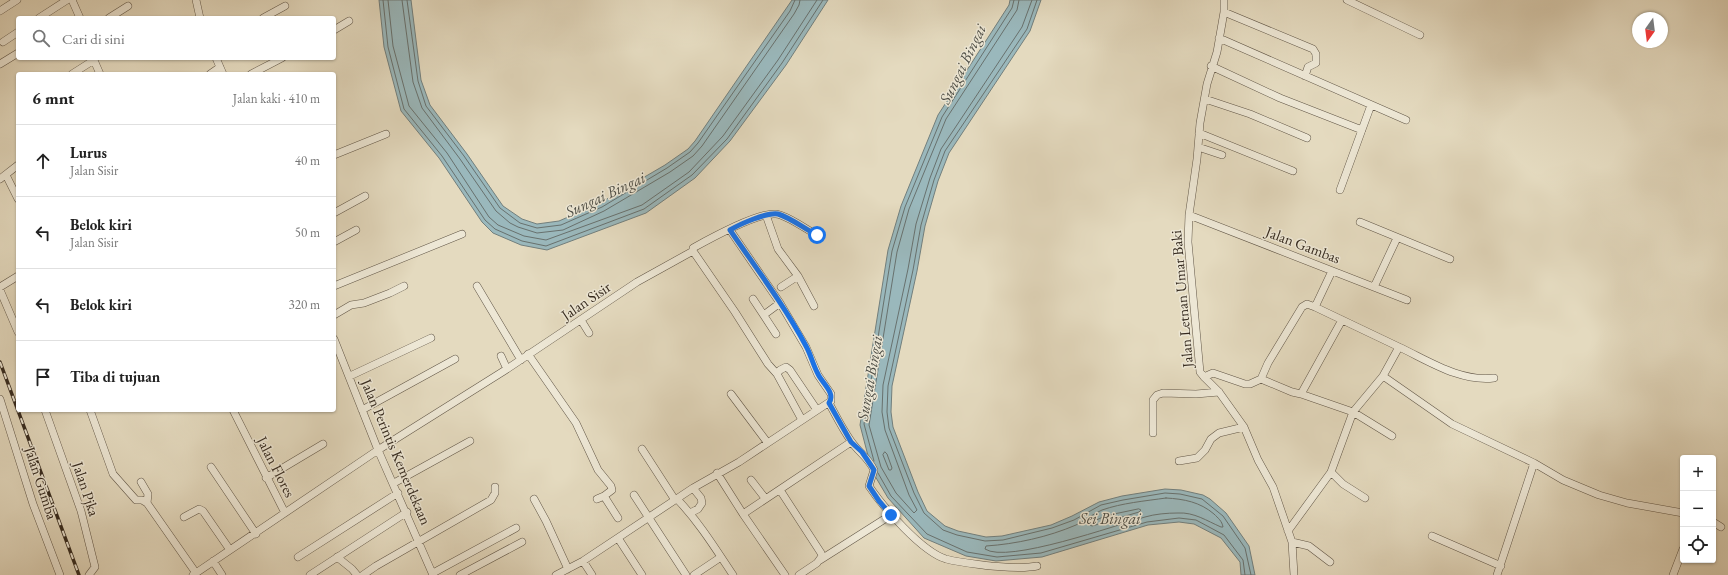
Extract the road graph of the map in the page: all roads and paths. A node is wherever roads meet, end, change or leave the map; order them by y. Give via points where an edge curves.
1 (17, 0) edge
2 (67, 0) edge
3 (72, 0) edge
4 (196, 0) edge
5 (1224, 0) edge
6 (1347, 0) edge
7 (128, 6) dead end
8 (285, 6) dead end
9 (0, 11) edge
10 (1224, 12) junction
11 (42, 16) edge
12 (78, 16) edge
13 (112, 16) edge
14 (200, 16) edge
15 (267, 16) edge
16 (349, 21) dead end
17 (336, 29) edge
18 (16, 33) edge
19 (1420, 35) dead end
20 (1218, 38) junction
21 (3, 42) dead end
22 (16, 54) edge
23 (92, 60) edge
24 (93, 60) edge
25 (217, 60) edge
26 (278, 60) edge
27 (0, 64) edge
28 (1211, 66) junction
29 (220, 67) junction
30 (75, 72) edge
31 (99, 72) edge
32 (213, 72) edge
33 (222, 72) edge
34 (255, 72) edge
35 (1305, 76) junction
36 (1205, 99) junction
37 (1371, 105) junction
38 (1406, 120) dead end
39 (1362, 130) junction
40 (1199, 133) junction
41 (386, 134) dead end
42 (1308, 138) dead end
43 (1198, 147) junction
44 (336, 153) edge
45 (1222, 156) dead end
46 (16, 167) edge
47 (1293, 171) dead end
48 (3, 177) edge
49 (1340, 190) dead end
50 (16, 195) edge
51 (365, 196) dead end
52 (336, 212) edge
53 (1189, 215) junction
54 (766, 216) junction
55 (1360, 222) dead end
56 (356, 230) dead end
57 (730, 230) junction
58 (462, 234) dead end
59 (817, 235) dead end
60 (1397, 238) junction
61 (336, 241) edge
62 (693, 251) junction
63 (1450, 259) dead end
64 (1332, 271) junction
65 (798, 276) junction
66 (16, 277) edge
67 (336, 285) edge
68 (404, 286) dead end
69 (477, 286) dead end
70 (0, 287) edge
71 (781, 287) dead end
72 (1374, 287) junction
73 (0, 290) edge
74 (753, 299) dead end
75 (1407, 300) dead end
76 (780, 303) junction
77 (814, 306) dead end
78 (1315, 307) junction
79 (336, 314) edge
80 (765, 314) junction
81 (581, 320) junction
82 (1342, 320) junction
83 (16, 326) edge
84 (589, 333) dead end
85 (776, 334) dead end
86 (431, 338) dead end
87 (336, 344) edge
88 (1399, 347) junction
89 (528, 354) junction
90 (501, 356) dead end
91 (455, 359) dead end
92 (521, 360) junction
93 (507, 369) junction
94 (777, 374) junction
95 (350, 376) junction
96 (1383, 376) junction
97 (1204, 377) junction
98 (1494, 378) dead end
99 (1261, 379) junction
100 (1219, 392) junction
101 (731, 394) dead end
102 (1301, 394) junction
103 (0, 399) edge
104 (829, 403) junction
105 (362, 410) junction
106 (816, 410) junction
107 (46, 412) edge
108 (91, 412) edge
109 (234, 412) edge
110 (1353, 412) junction
111 (802, 420) junction
112 (1244, 427) junction
113 (1153, 433) dead end
114 (1392, 436) dead end
115 (470, 441) dead end
116 (767, 442) junction
117 (851, 442) junction
118 (323, 444) dead end
119 (642, 449) dead end
120 (378, 450) junction
121 (1179, 461) dead end
122 (1534, 463) junction
123 (211, 467) dead end
124 (1331, 472) junction
125 (717, 473) junction
126 (266, 478) junction
127 (751, 480) dead end
128 (141, 482) dead end
129 (394, 483) junction
130 (495, 487) dead end
131 (694, 488) junction
132 (780, 490) junction
133 (398, 493) junction
134 (634, 495) dead end
135 (534, 498) dead end
136 (765, 498) junction
137 (1365, 498) dead end
138 (676, 500) junction
139 (147, 503) junction
140 (407, 512) junction
141 (1680, 512) edge
142 (285, 513) junction
143 (690, 513) junction
144 (743, 514) junction
145 (891, 515) junction
146 (184, 517) dead end
147 (618, 518) dead end
148 (648, 518) junction
149 (1716, 524) edge
150 (1721, 527) dead end
151 (516, 528) dead end
152 (1288, 531) junction
153 (256, 534) junction
154 (1432, 536) dead end
155 (618, 538) junction
156 (419, 541) junction
157 (522, 542) dead end
158 (1292, 542) junction
159 (230, 550) junction
160 (298, 557) dead end
161 (337, 557) junction
162 (721, 557) junction
163 (1680, 558) edge
164 (820, 560) junction
165 (213, 561) junction
166 (583, 561) junction
167 (1330, 562) dead end
168 (1037, 566) dead end
169 (1501, 566) junction
170 (568, 569) junction
171 (195, 574) edge
172 (433, 574) edge
173 (60, 575) edge
174 (89, 575) edge
175 (222, 575) edge
176 (310, 575) edge
177 (357, 575) edge
178 (363, 575) edge
179 (460, 575) edge
180 (556, 575) edge
181 (592, 575) edge
182 (642, 575) edge
183 (686, 575) edge
184 (694, 575) edge
185 (733, 575) edge
186 (785, 575) edge
187 (798, 575) edge
188 (1294, 575) edge
189 (1497, 575) edge
190 (1674, 575) edge

1 - 9 street
2 - 11 street
3 - 12 street
4 - 14 street
5 - 10 street, Jalan Letnan Umar Baki
6 - 19 street
7 - 13 street
8 - 15 street
10 - 20 street, Jalan Letnan Umar Baki
10 - 35 street via 1313,49 1316,63 1310,66
16 - 17 street
18 - 21 street
20 - 28 street, Jalan Letnan Umar Baki via 1217,52
20 - 35 street
22 - 27 street
23 - 30 street
24 - 31 street
25 - 29 street
26 - 34 street
28 - 36 street, Jalan Letnan Umar Baki
28 - 39 street via 1280,98
29 - 32 street
29 - 33 street
35 - 37 street
36 - 40 street, Jalan Letnan Umar Baki
36 - 42 street
37 - 38 street
37 - 39 street
39 - 49 street
40 - 43 street, Jalan Letnan Umar Baki
40 - 47 street
41 - 44 street
43 - 45 street
43 - 53 street, Jalan Letnan Umar Baki
46 - 48 street
48 - 50 street
51 - 52 street
53 - 64 street, Jalan Gambas
53 - 97 street, Jalan Letnan Umar Baki via 1188,242 1192,291 1197,320 1200,372
54 - 57 street, Jalan Sisir via 741,223
54 - 59 street, Jalan Sisir via 783,216
54 - 65 street via 778,249
55 - 60 street
56 - 61 street
57 - 62 street, Jalan Sisir via 694,248
57 - 76 street
58 - 67 street
60 - 63 street
60 - 72 street
62 - 81 street, Jalan Sisir via 637,282
62 - 94 street
64 - 72 street, Jalan Gambas
64 - 78 street
65 - 71 street
65 - 77 street
66 - 70 street
68 - 79 street via 364,303 351,305
69 - 92 street
72 - 75 street, Jalan Gambas
73 - 83 street
74 - 80 street
76 - 80 street
76 - 104 street via 806,347 818,375 831,394 832,399
78 - 82 street
78 - 99 street via 1307,304 1302,306
80 - 85 street
81 - 84 street
81 - 89 street, Jalan Sisir
82 - 88 street
82 - 102 street
86 - 95 street
87 - 95 street, Jalan Perintis Kemerdekaan
88 - 96 street
88 - 98 street via 1458,375
89 - 92 street, Jalan Sisir
89 - 147 street via 576,423 598,470 611,486 612,490 601,498
90 - 93 street
91 - 105 street
92 - 93 street, Jalan Sisir
93 - 120 street, Jalan Sisir
94 - 106 street via 786,367 790,370
94 - 111 street
95 - 105 street, Jalan Perintis Kemerdekaan
96 - 110 street
96 - 122 street via 1452,424
97 - 99 street via 1213,373 1245,384
97 - 100 street, Jalan Letnan Umar Baki
99 - 102 street
100 - 112 street, Jalan Letnan Umar Baki
100 - 113 street via 1157,395 1153,400
101 - 116 street
102 - 110 street
103 - 173 street, Jalan Gumba via 33,504
104 - 106 street
104 - 117 street
105 - 120 street, Jalan Perintis Kemerdekaan
106 - 111 street
107 - 174 street, Jalan Pjka via 81,511 95,567
108 - 139 street via 113,474 136,500
109 - 126 street, Jalan Flores
110 - 114 street
110 - 124 street
111 - 116 street
112 - 121 street via 1219,433 1211,439 1197,458
112 - 152 street, Jalan Letnan Umar Baki via 1273,487
115 - 129 street
116 - 125 street via 739,462
117 - 132 street
117 - 145 street via 871,463 874,470 869,486
118 - 126 street
119 - 138 street
120 - 129 street, Jalan Perintis Kemerdekaan
120 - 142 street, Jalan Sisir
122 - 141 street via 1563,480 1599,495
122 - 169 street
123 - 153 street
124 - 137 street via 1343,484
124 - 152 street
125 - 131 street
125 - 144 street
126 - 142 street, Jalan Flores
127 - 136 street
128 - 139 street via 148,494
129 - 133 street, Jalan Perintis Kemerdekaan
130 - 156 street via 491,500
131 - 138 street
131 - 143 street via 702,503
132 - 136 street
132 - 164 street via 821,552
133 - 140 street, Jalan Perintis Kemerdekaan
133 - 160 street
134 - 148 street
135 - 170 street
136 - 144 street
138 - 143 street
138 - 148 street
139 - 171 street
140 - 156 street, Jalan Perintis Kemerdekaan
140 - 161 street
142 - 153 street, Jalan Sisir
143 - 162 street
144 - 186 street
145 - 164 street
145 - 168 street via 924,547 945,559 1004,567
146 - 159 street via 199,509 203,511
148 - 155 street
148 - 183 street
149 - 150 street
151 - 172 street
152 - 158 street, Jalan Letnan Umar Baki
153 - 159 street, Jalan Sisir
154 - 169 street
155 - 166 street
155 - 182 street
156 - 172 street, Jalan Perintis Kemerdekaan
156 - 178 street
157 - 179 street
158 - 167 street via 1309,546
158 - 188 street, Jalan Letnan Umar Baki
159 - 165 street, Jalan Sisir
161 - 176 street
161 - 177 street
162 - 184 street
162 - 185 street
163 - 190 street
164 - 187 street
165 - 171 street, Jalan Sisir
165 - 175 street
166 - 170 street
166 - 181 street
169 - 189 street
170 - 180 street

